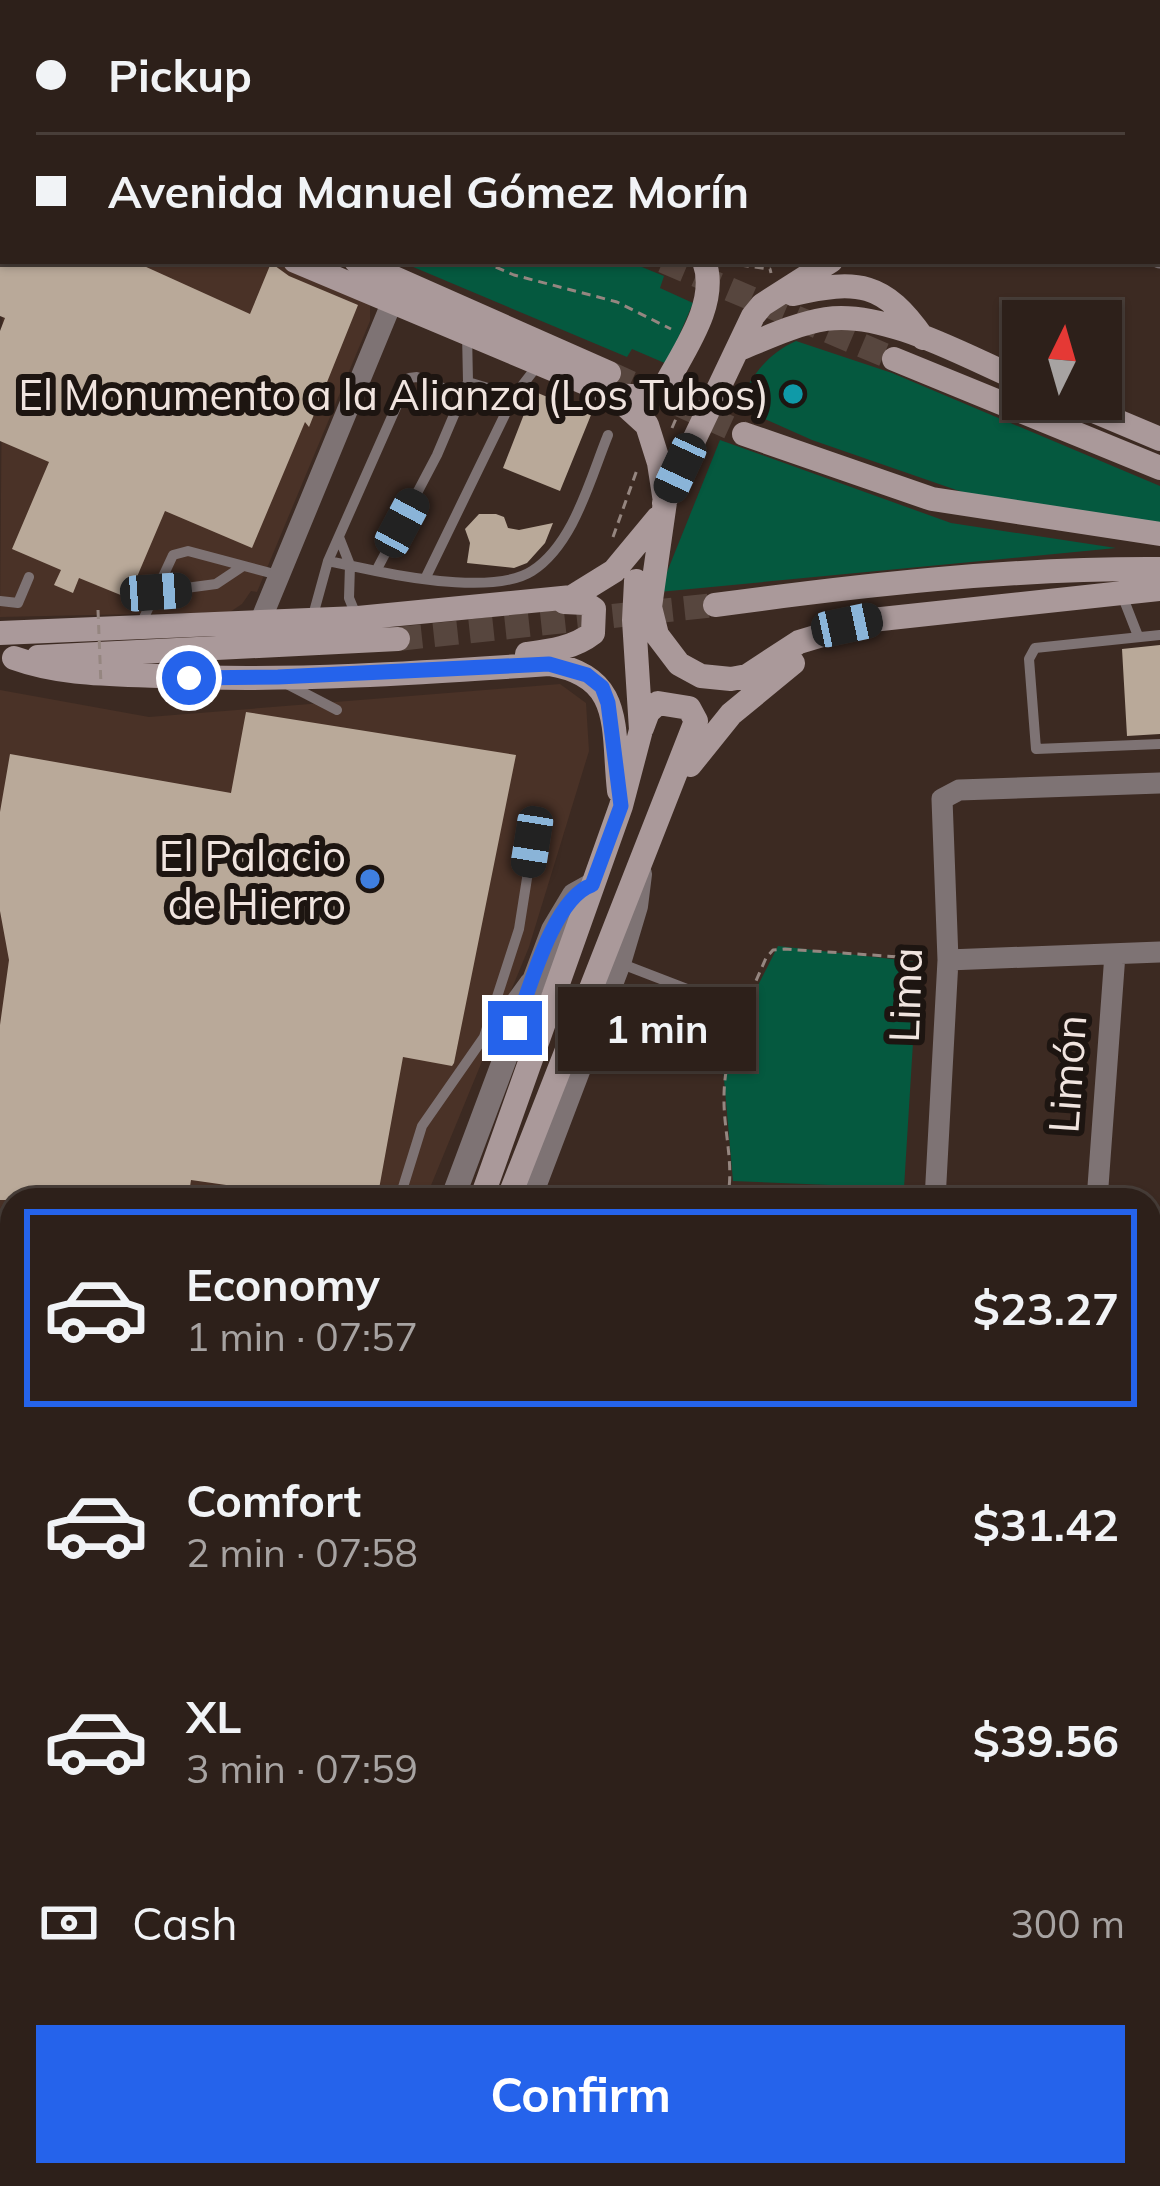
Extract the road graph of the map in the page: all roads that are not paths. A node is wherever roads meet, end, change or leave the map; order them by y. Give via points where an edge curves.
1 (303, 264) edge
2 (362, 264) edge
3 (705, 264) edge
4 (826, 264) edge
5 (772, 298) junction
6 (392, 302) junction
7 (467, 333) junction
8 (924, 340) junction
9 (737, 350) junction
10 (894, 359) tunnel mouth
11 (540, 363) junction
12 (1002, 372) edge
13 (468, 382) junction
14 (611, 384) junction
15 (462, 396) junction
16 (514, 396) junction
17 (1115, 420) edge
18 (745, 434) tunnel mouth
19 (608, 435) dead end
20 (1160, 439) edge
21 (1160, 467) edge
22 (661, 510) junction
23 (1160, 534) edge
24 (339, 537) junction
25 (328, 561) junction
26 (350, 565) junction
27 (243, 566) junction
28 (1160, 569) edge
29 (376, 571) junction
30 (279, 575) junction
31 (29, 577) dead end
32 (425, 579) junction
33 (1160, 589) edge
34 (156, 592) junction
35 (1121, 592) junction
36 (0, 601) edge
37 (538, 601) junction
38 (715, 604) tunnel mouth
39 (358, 618) junction
40 (312, 620) junction
41 (260, 622) junction
42 (140, 627) junction
43 (829, 632) junction
44 (0, 633) edge
45 (1160, 635) edge
46 (1138, 636) junction
47 (398, 639) tunnel mouth
48 (7, 658) edge
49 (452, 668) junction
50 (278, 677) junction
51 (337, 710) dead end
52 (641, 730) junction
53 (1160, 744) edge
54 (1160, 782) edge
55 (668, 797) junction
56 (621, 806) junction
57 (537, 815) dead end
58 (640, 859) junction
59 (592, 885) junction
60 (1160, 952) edge
61 (1115, 954) junction
62 (542, 957) junction
63 (947, 960) junction
64 (619, 963) junction
65 (705, 996) dead end
66 (484, 1037) junction
67 (403, 1188) edge
68 (456, 1188) edge
69 (485, 1188) edge
70 (513, 1188) edge
71 (534, 1188) edge
72 (936, 1188) edge
73 (1097, 1188) edge

1 - 6 main road
2 - 14 main road
3 - 14 main road via 708,297 667,382 639,398
4 - 5 main road
5 - 8 main road via 823,287 869,290 893,300
5 - 9 main road
6 - 7 main road
6 - 30 street
7 - 11 main road
7 - 13 lane
8 - 9 main road via 870,321 829,318
8 - 12 main road
9 - 22 main road
10 - 21 main road
11 - 14 main road
11 - 16 lane
13 - 15 lane
13 - 16 lane
14 - 22 main road via 650,432
15 - 24 lane via 409,378
15 - 29 lane
16 - 32 lane
17 - 20 main road
18 - 23 main road via 932,499
19 - 32 lane via 573,519 530,573
22 - 37 main road via 600,583
22 - 43 main road via 650,607 657,635 679,664 716,679 747,676
22 - 52 main road via 635,589
24 - 25 lane
24 - 26 lane
25 - 26 lane
25 - 40 lane
26 - 29 lane
26 - 39 lane
27 - 30 lane
27 - 34 lane via 216,584
27 - 34 lane via 188,551 172,555
28 - 38 main road via 912,580
29 - 32 lane
30 - 41 street
31 - 36 lane via 21,601
33 - 35 main road
34 - 42 lane
35 - 43 main road via 888,617
35 - 46 lane
37 - 39 main road
37 - 49 main road via 590,606 592,633 557,650
39 - 40 main road
40 - 41 main road
41 - 42 main road
42 - 44 main road
43 - 55 main road via 731,714
45 - 46 lane
46 - 53 lane via 1030,652 1036,748
47 - 48 main road
48 - 50 main road via 82,673
49 - 50 main road
49 - 56 main road via 549,664 596,682 608,703
50 - 51 lane
52 - 55 main road via 658,703 680,704 694,715 697,729
52 - 56 main road
54 - 63 street, Lima via 946,794
55 - 58 main road
56 - 59 main road
57 - 66 lane via 519,929
58 - 64 street via 637,906
58 - 70 main road
59 - 62 street via 568,903
59 - 69 main road
60 - 61 street
61 - 63 street
61 - 73 street, Limón
62 - 66 lane
62 - 68 street
63 - 72 street, Lima
64 - 65 lane
64 - 71 street
66 - 67 lane via 422,1126

